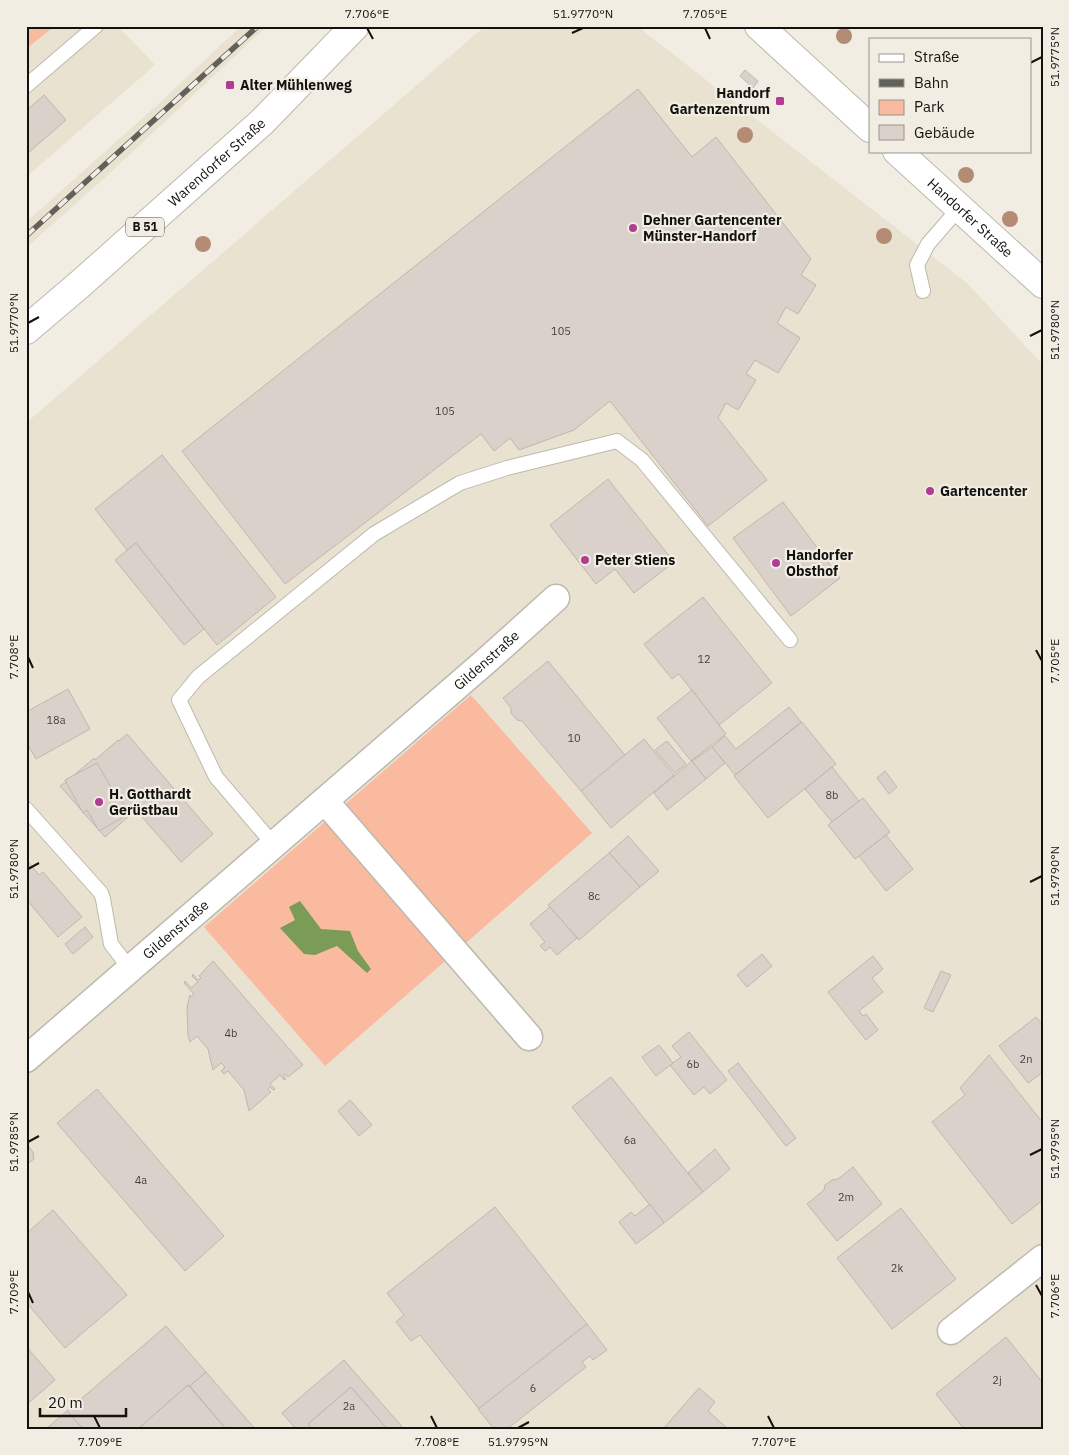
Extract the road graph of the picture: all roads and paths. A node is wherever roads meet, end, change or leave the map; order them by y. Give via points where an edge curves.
1 (96, 26) edge
2 (355, 26) edge
3 (759, 26) edge
4 (26, 86) edge
5 (869, 127) edge
6 (898, 152) edge
7 (960, 207) junction
8 (1043, 284) edge
9 (923, 291) dead end
10 (26, 330) edge
11 (556, 598) dead end
12 (790, 640) dead end
13 (325, 801) junction
14 (26, 809) edge
15 (274, 845) junction
16 (130, 969) junction
17 (529, 1037) dead end
18 (26, 1059) edge
19 (1043, 1258) edge
20 (951, 1331) dead end

1 - 4 lane
2 - 10 main road, Warendorfer Straße / B 51 via 262,122
3 - 5 main road
6 - 7 main road, Handorfer Straße
7 - 8 main road, Handorfer Straße
7 - 9 lane via 928,244 917,265
11 - 13 street, Gildenstraße
12 - 15 lane via 642,460 617,441 460,482 374,534 198,677 179,700 216,777
13 - 15 street, Gildenstraße
13 - 17 street
14 - 16 lane via 101,893 111,944
15 - 16 street, Gildenstraße
16 - 18 street, Gildenstraße
19 - 20 street

